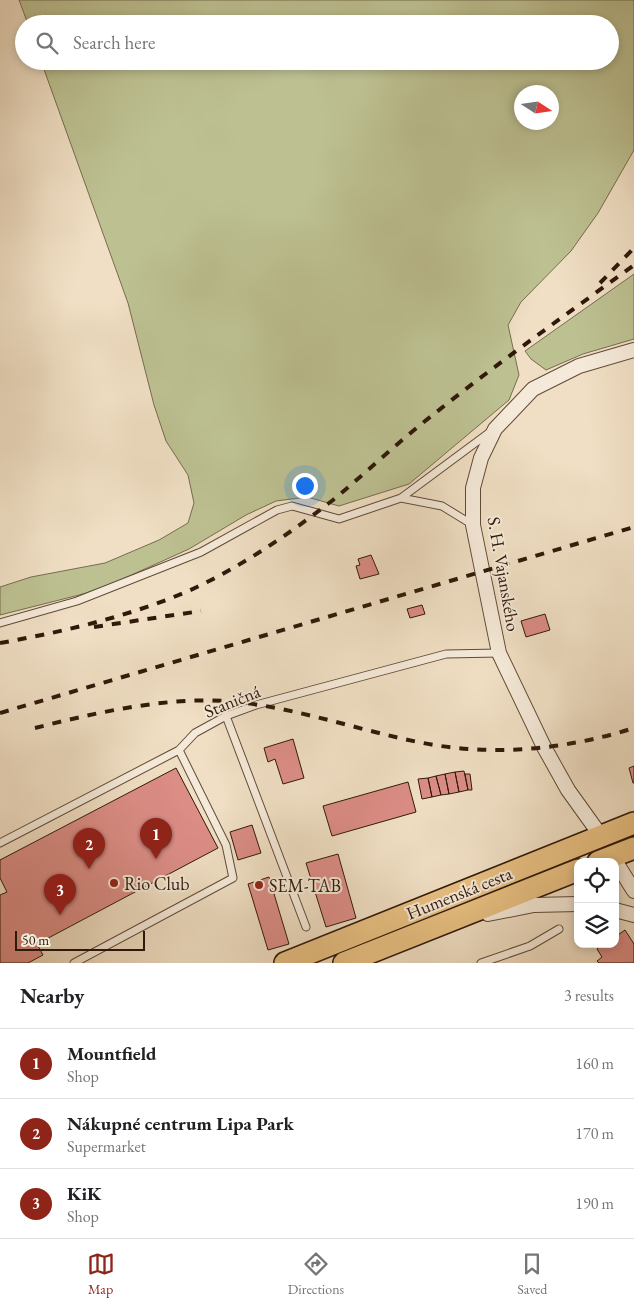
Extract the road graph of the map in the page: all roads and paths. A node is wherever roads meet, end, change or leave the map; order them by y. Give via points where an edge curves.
1 (634, 350) edge
2 (495, 429) junction
3 (401, 498) junction
4 (474, 525) junction
5 (0, 624) edge
6 (499, 653) junction
7 (226, 716) junction
8 (179, 750) junction
9 (634, 823) edge
10 (0, 843) edge
11 (634, 848) edge
12 (605, 849) edge
13 (574, 872) edge
14 (634, 891) edge
15 (574, 904) edge
16 (619, 911) edge
17 (634, 915) edge
18 (441, 924) junction
19 (306, 927) dead end
20 (559, 929) dead end
21 (74, 963) edge
22 (285, 963) edge
23 (344, 963) edge
24 (481, 963) edge

1 - 2 street, S. H. Vajanského via 579,366 533,389
2 - 3 lane
2 - 4 street, S. H. Vajanského via 481,458 473,488
3 - 4 lane via 442,506
3 - 5 lane via 339,518 292,506 277,510 201,552 77,601
4 - 6 street, S. H. Vajanského
6 - 7 lane, Staničná via 446,654
6 - 12 street, S. H. Vajanského via 544,747
7 - 8 lane, Staničná via 195,733
7 - 19 lane
8 - 10 lane, Staničná
8 - 21 lane via 226,845 233,878
9 - 12 main road, Humenská cesta
11 - 12 main road, Humenská cesta
12 - 14 street, S. H. Vajanského
12 - 22 main road, Humenská cesta
13 - 18 main road, Humenská cesta
15 - 18 street via 534,905
16 - 17 street
18 - 23 main road, Humenská cesta
20 - 24 lane via 530,946

